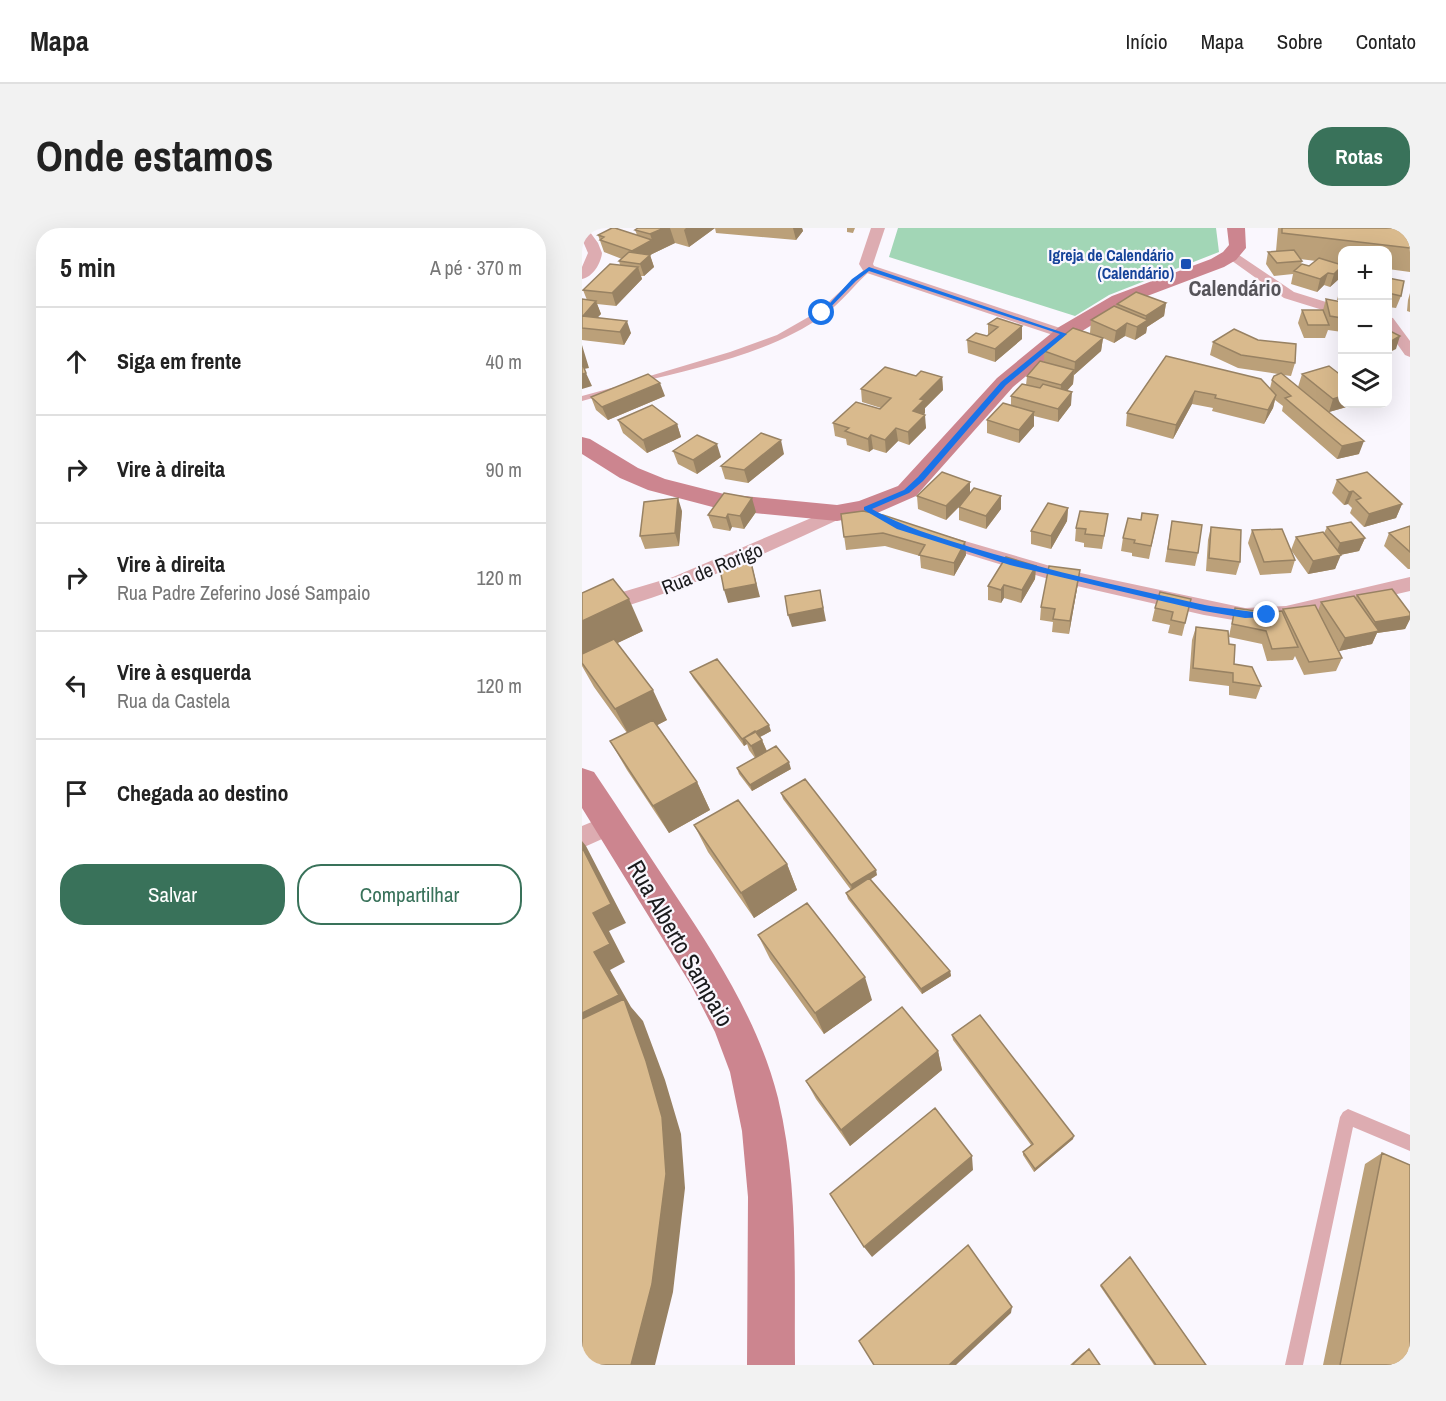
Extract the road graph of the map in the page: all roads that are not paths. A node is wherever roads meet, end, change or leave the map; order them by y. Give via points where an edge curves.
1 (878, 228) edge
2 (1236, 228) edge
3 (582, 231) edge
4 (1233, 255) junction
5 (869, 269) junction
6 (582, 275) edge
7 (1338, 311) edge
8 (1392, 321) edge
9 (1410, 323) edge
10 (1392, 327) edge
11 (1064, 334) junction
12 (1410, 352) edge
13 (632, 383) edge
14 (622, 386) edge
15 (582, 399) edge
16 (582, 444) edge
17 (837, 513) junction
18 (911, 531) edge
19 (1410, 584) edge
20 (582, 611) edge
21 (582, 781) edge
22 (597, 831) edge
23 (1410, 1143) edge
24 (771, 1365) edge
25 (1294, 1365) edge

1 - 5 street via 867,258
2 - 4 street via 1238,243
3 - 6 street via 595,246 596,254
4 - 7 street via 1289,295
4 - 11 street via 1129,295
5 - 11 street
5 - 13 lane via 822,313 795,330
8 - 9 street
10 - 12 street
11 - 17 street via 1004,384 907,491 875,513
14 - 15 lane
16 - 17 street via 629,473 686,493 724,502
17 - 20 street, Rua de Rorigo via 729,563 647,594
18 - 19 street via 1055,574 1245,615 1286,613
21 - 22 street, Rua Alberto Sampaio
22 - 24 street, Rua Alberto Sampaio via 685,940 719,999 743,1054 757,1097 767,1166
23 - 25 lane via 1348,1117

